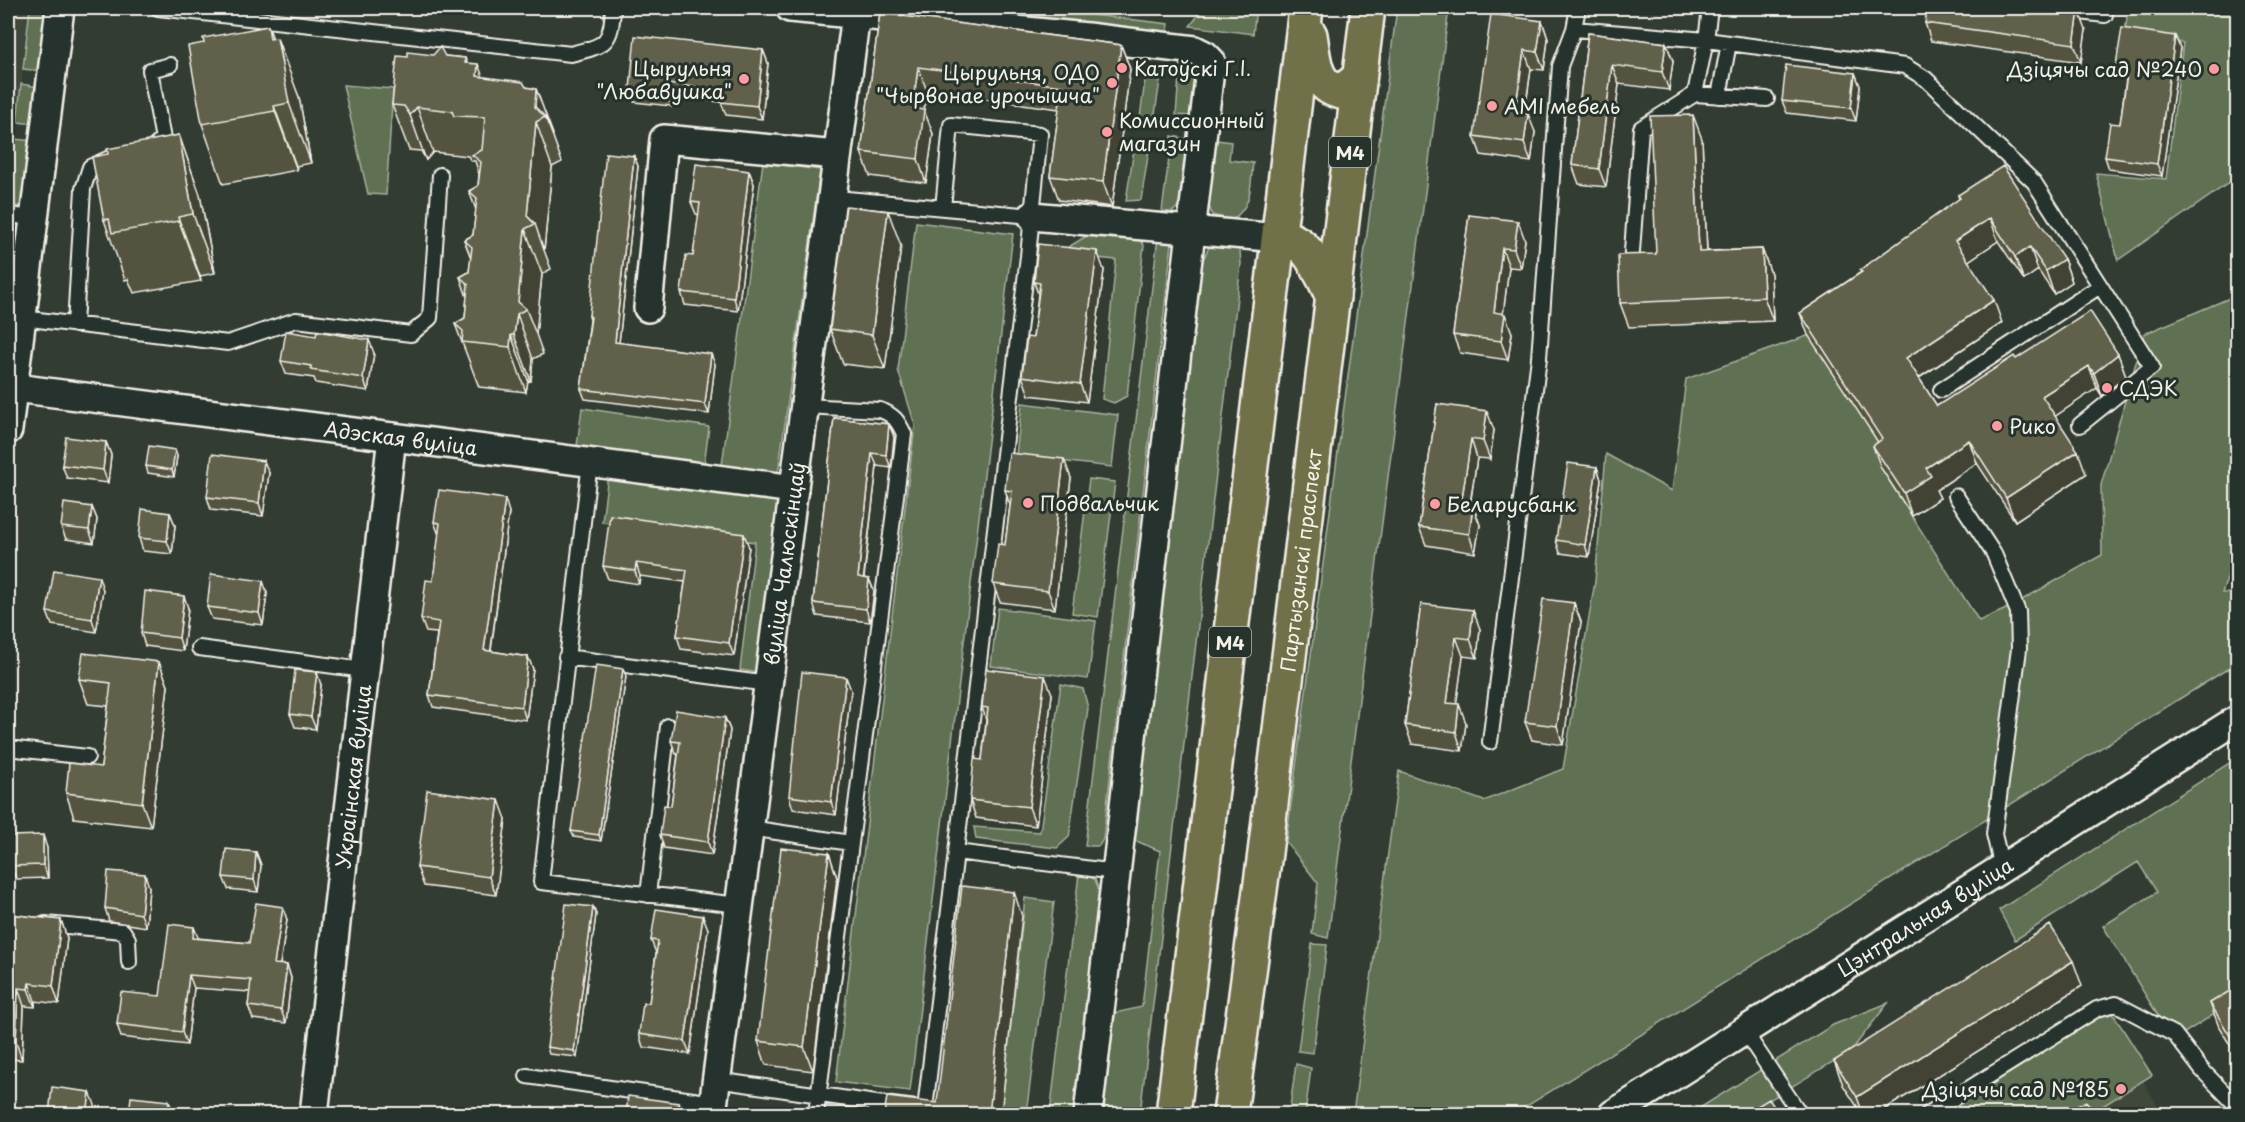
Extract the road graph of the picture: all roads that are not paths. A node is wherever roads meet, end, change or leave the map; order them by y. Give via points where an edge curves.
1 (60, 8) edge
2 (158, 8) edge
3 (613, 8) edge
4 (790, 8) edge
5 (1306, 8) edge
6 (1368, 8) edge
7 (1578, 8) edge
8 (1710, 8) edge
9 (2046, 8) edge
10 (855, 14) junction
11 (2105, 15) dead end
12 (1574, 29) junction
13 (1706, 40) junction
14 (1729, 43) junction
15 (170, 65) dead end
16 (1359, 78) junction
17 (1695, 94) junction
18 (1719, 96) junction
19 (1767, 99) dead end
20 (837, 155) junction
21 (440, 176) dead end
22 (836, 198) dead end
23 (942, 208) junction
24 (8, 215) edge
25 (1032, 216) junction
26 (34, 218) junction
27 (1192, 230) junction
28 (1279, 238) junction
29 (1631, 265) edge
30 (2100, 286) junction
31 (1333, 297) junction
32 (648, 308) dead end
33 (22, 318) junction
34 (75, 325) junction
35 (10, 388) edge
36 (1941, 390) dead end
37 (804, 406) junction
38 (2080, 424) dead end
39 (8, 430) edge
40 (392, 437) junction
41 (590, 462) junction
42 (794, 489) junction
43 (1956, 496) dead end
44 (199, 648) dead end
45 (566, 657) junction
46 (364, 670) junction
47 (768, 684) junction
48 (2238, 719) edge
49 (668, 726) dead end
50 (1490, 742) dead end
51 (8, 748) edge
52 (87, 757) dead end
53 (749, 828) junction
54 (851, 843) junction
55 (956, 852) junction
56 (2002, 868) junction
57 (1116, 872) junction
58 (648, 895) junction
59 (740, 905) junction
60 (31, 922) edge
61 (129, 962) dead end
62 (1747, 1029) junction
63 (527, 1076) dead end
64 (818, 1094) junction
65 (714, 1099) edge
66 (2237, 1103) edge
67 (875, 1109) edge
68 (314, 1114) edge
69 (816, 1114) edge
70 (1088, 1114) edge
71 (1173, 1114) edge
72 (1230, 1114) edge
73 (1613, 1114) edge
74 (1800, 1114) edge
75 (1928, 1114) edge

1 - 26 street
2 - 3 lane via 572,54 599,47 612,30
4 - 10 street
5 - 16 main road via 1320,79 1330,89 1341,92
5 - 28 main road, М4
6 - 16 main road, Партызанскі праспект / М4
7 - 12 lane
8 - 13 lane
9 - 11 lane
10 - 20 street, вуліца Чалюскінцаў
10 - 27 street via 1087,37 1195,50 1205,55 1211,61 1211,71
12 - 13 lane
12 - 50 lane via 1560,66 1539,358
13 - 14 lane
13 - 17 lane
14 - 18 lane
14 - 30 lane via 1905,66 1926,79 2034,182
15 - 34 lane via 150,70 163,139 154,149 106,158 90,167 83,189
16 - 31 main road, Партызанскі праспект / М4
17 - 18 lane
17 - 29 lane via 1641,128
18 - 19 lane
20 - 32 street via 664,139
20 - 37 street, вуліца Чалюскінцаў
21 - 34 lane via 430,318 411,334 296,320 228,343
22 - 23 lane
23 - 25 lane
23 - 25 lane via 951,125 1040,134
24 - 26 lane
25 - 27 street
25 - 55 lane
26 - 33 street
27 - 28 street
27 - 57 street
28 - 31 main road via 1293,240 1304,248
28 - 71 main road, М4
30 - 36 lane
30 - 38 lane via 2152,367
31 - 72 main road, Партызанскі праспект / М4
33 - 34 lane
33 - 35 street
35 - 39 street
35 - 40 street, Адэская вуліца
37 - 42 street, вуліца Чалюскінцаў
37 - 54 lane via 880,410 899,422 904,434
40 - 41 street, Адэская вуліца
40 - 46 street, Украінская вуліца
41 - 42 street, Адэская вуліца
41 - 45 lane
42 - 47 street, вуліца Чалюскінцаў
43 - 56 lane via 1994,554 2019,612 2019,649 1994,834
44 - 46 lane
45 - 47 lane
45 - 58 lane via 541,882
46 - 68 street, Украінская вуліца
47 - 53 street, вуліца Чалюскінцаў
48 - 56 street, Цэнтральная вуліца
49 - 58 lane
51 - 52 lane
53 - 54 lane
53 - 59 street, вуліца Чалюскінцаў
54 - 64 lane
55 - 57 lane
55 - 67 lane via 925,1109
56 - 62 street, Цэнтральная вуліца
57 - 70 street
58 - 59 lane
59 - 65 street, вуліца Чалюскінцаў
60 - 61 lane via 123,931 128,939
62 - 73 street, Цэнтральная вуліца
62 - 74 lane
63 - 65 lane
64 - 65 lane
64 - 67 lane
64 - 69 lane
66 - 75 lane via 2202,1070 2175,1035 2116,1004 2097,1009

